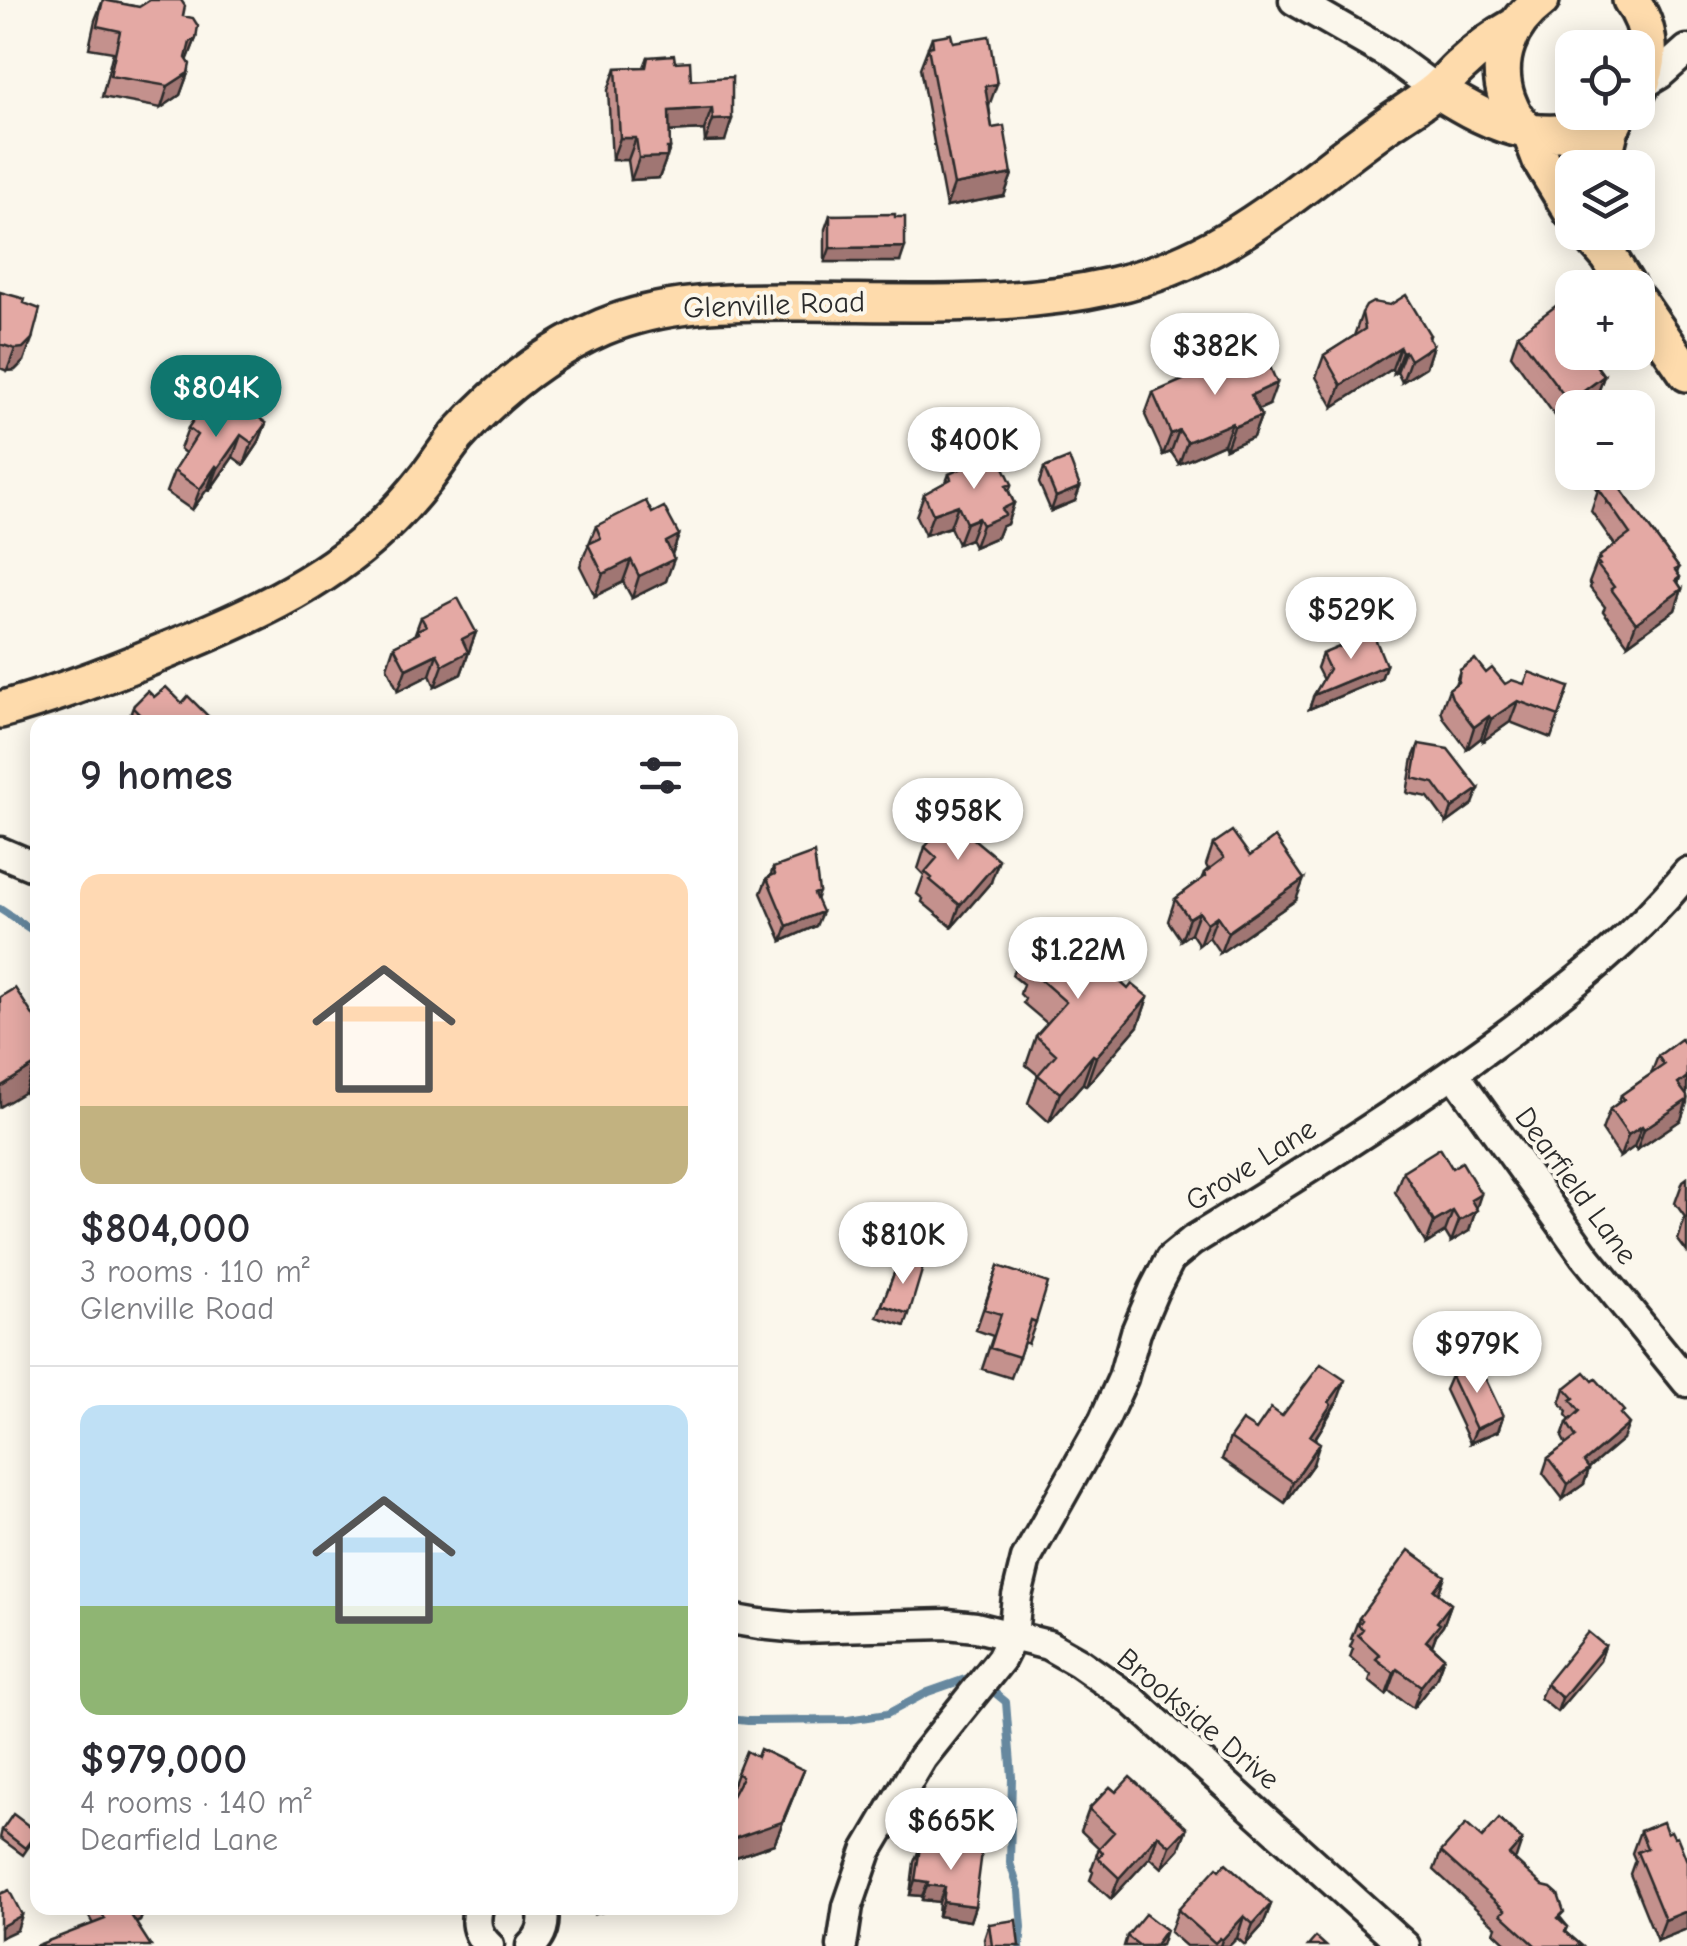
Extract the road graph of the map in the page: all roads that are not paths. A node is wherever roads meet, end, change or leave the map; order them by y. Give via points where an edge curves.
1 (1294, 0) edge
2 (1631, 0) edge
3 (1527, 10) edge
4 (1645, 30) edge
5 (1687, 50) edge
6 (1655, 78) edge
7 (1437, 90) junction
8 (1581, 130) edge
9 (1527, 131) junction
10 (1555, 184) edge
11 (1655, 327) edge
12 (1687, 373) edge
13 (0, 710) edge
14 (0, 852) edge
15 (30, 865) edge
16 (1687, 873) edge
17 (1454, 1073) junction
18 (1687, 1382) edge
19 (738, 1620) edge
20 (1007, 1647) junction
21 (477, 1915) edge
22 (544, 1915) edge
23 (490, 1946) edge
24 (531, 1946) edge
25 (842, 1946) edge
26 (1405, 1946) edge

1 - 7 street
2 - 4 main road
3 - 7 main road, Glenville Road
3 - 9 main road via 1502,58 1509,105
5 - 6 street
7 - 9 main road
7 - 13 main road, Glenville Road via 1226,242 1150,276 1012,300 713,302 605,327 517,379 458,436 383,526 317,578 208,634
8 - 9 main road
9 - 10 main road
11 - 12 main road
14 - 15 street
16 - 17 street, Grove Lane via 1583,978
17 - 18 street, Dearfield Lane via 1585,1256
17 - 20 street, Grove Lane via 1170,1259 1104,1420 1026,1559
19 - 20 street, Brookside Drive via 799,1628 947,1624 976,1627
20 - 25 street via 922,1758 867,1851
20 - 26 street, Brookside Drive via 1048,1645 1132,1700
21 - 23 street via 479,1934
22 - 24 street

